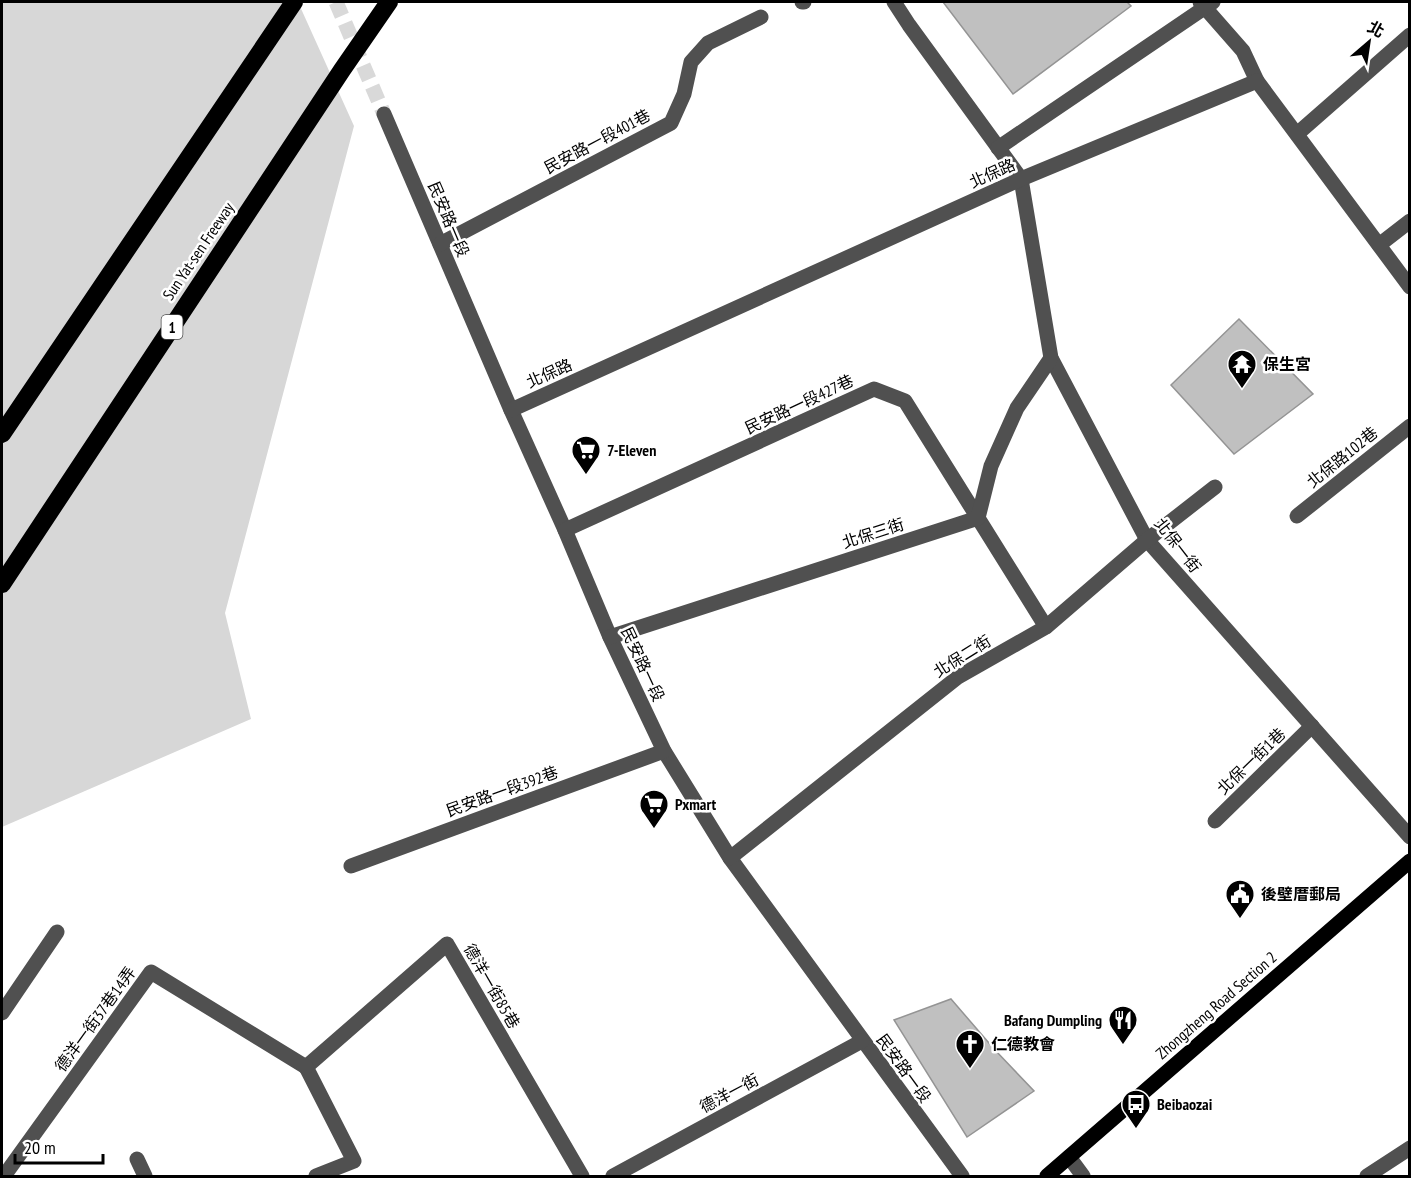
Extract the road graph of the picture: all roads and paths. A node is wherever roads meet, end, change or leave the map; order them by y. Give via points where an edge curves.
1 (294, 2) edge
2 (389, 2) edge
3 (894, 2) edge
4 (1206, 3) edge
5 (761, 17) dead end
6 (1410, 35) edge
7 (1257, 81) junction
8 (384, 114) tunnel mouth
9 (1297, 134) junction
10 (998, 148) junction
11 (1021, 179) junction
12 (1410, 221) edge
13 (440, 244) junction
14 (1379, 245) junction
15 (1410, 286) edge
16 (1051, 358) junction
17 (511, 410) junction
18 (1410, 426) edge
19 (2, 434) edge
20 (1215, 487) dead end
21 (1297, 516) dead end
22 (978, 518) junction
23 (566, 530) junction
24 (1147, 540) junction
25 (2, 584) edge
26 (1046, 627) junction
27 (610, 637) junction
28 (1312, 726) junction
29 (664, 751) junction
30 (1215, 821) dead end
31 (1410, 837) edge
32 (730, 858) junction
33 (1410, 861) edge
34 (351, 866) dead end
35 (57, 932) dead end
36 (2, 1013) edge
37 (862, 1041) junction
38 (306, 1066) junction
39 (1410, 1148) edge
40 (1069, 1157) junction
41 (136, 1159) dead end
42 (4, 1176) edge
43 (146, 1176) edge
44 (316, 1176) edge
45 (582, 1176) edge
46 (613, 1176) edge
47 (962, 1176) edge
48 (1047, 1176) edge
49 (1083, 1176) edge
50 (1367, 1176) edge

1 - 19 highway
2 - 25 highway, Sun Yat-sen Freeway / 1
3 - 10 street
4 - 7 street via 1243,51
4 - 10 street
5 - 13 street, 民安路一段401巷 via 708,43 691,62 684,94 671,123
6 - 9 street
7 - 9 street
7 - 11 street, 北保路
8 - 13 street, 民安路一段
9 - 14 street
10 - 11 street
11 - 16 street, 北保一街
11 - 17 street, 北保路
12 - 14 street
13 - 17 street, 民安路一段
14 - 15 street
16 - 22 street via 1017,408 991,466
16 - 24 street, 北保一街
17 - 23 street, 民安路一段
18 - 21 street, 北保路102巷
20 - 24 street, 北保二街
22 - 23 street, 民安路一段427巷 via 905,401 874,389
22 - 26 street, 民安路一段427巷
22 - 27 street, 北保三街
23 - 27 street, 民安路一段
24 - 26 street, 北保二街
24 - 28 street, 北保一街
26 - 32 street, 北保二街 via 958,676
27 - 29 street, 民安路一段
28 - 30 street, 北保一街1巷
28 - 31 street, 北保一街
29 - 32 street, 民安路一段
29 - 34 street, 民安路一段392巷
32 - 37 street, 民安路一段
33 - 40 main road, Zhongzheng Road Section 2
35 - 36 street
37 - 46 street, 德洋一街
37 - 47 street, 民安路一段
38 - 42 street, 德洋一街37巷14弄 via 150,972
38 - 44 street via 354,1161
38 - 45 street, 德洋一街85巷 via 447,944
39 - 50 street
40 - 48 main road, Zhongzheng Road Section 2
40 - 49 street
41 - 43 street

